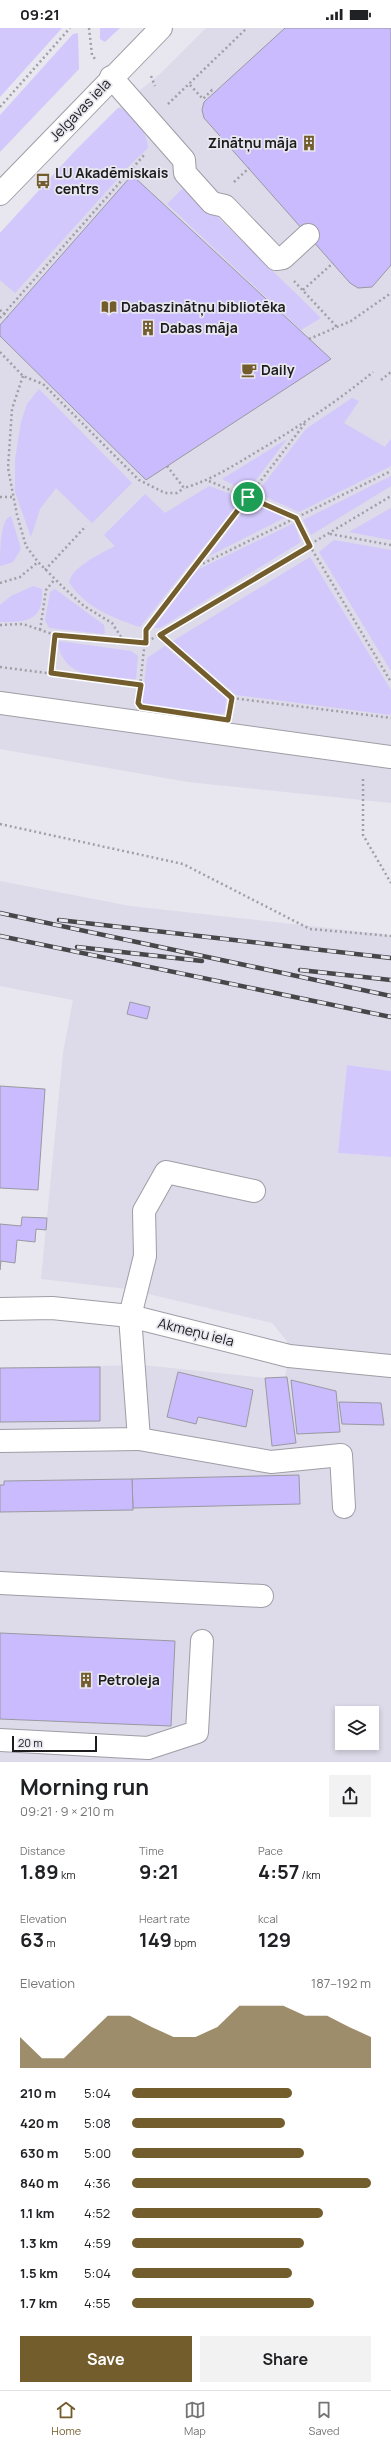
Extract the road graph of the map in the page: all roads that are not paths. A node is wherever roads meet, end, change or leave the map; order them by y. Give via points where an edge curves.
1 (161, 28) edge
2 (111, 77) junction
3 (0, 194) edge
4 (308, 235) dead end
5 (0, 703) edge
6 (391, 757) edge
7 (254, 1191) dead end
8 (0, 1309) edge
9 (130, 1316) junction
10 (391, 1366) edge
11 (139, 1439) junction
12 (0, 1441) edge
13 (344, 1507) dead end
14 (0, 1583) edge
15 (262, 1596) dead end
16 (202, 1641) dead end
17 (0, 1740) edge

1 - 2 street, Jelgavas iela
2 - 3 street, Jelgavas iela
2 - 4 street via 184,160 185,173 212,203 225,206 276,259 283,258
5 - 6 street
7 - 9 street via 166,1172 144,1211 144,1256
8 - 9 street, Akmeņu iela via 52,1308
9 - 10 street, Akmeņu iela via 289,1356
9 - 11 street
11 - 12 street
11 - 13 street via 271,1462 341,1456
14 - 15 street
16 - 17 street via 197,1732 148,1748

